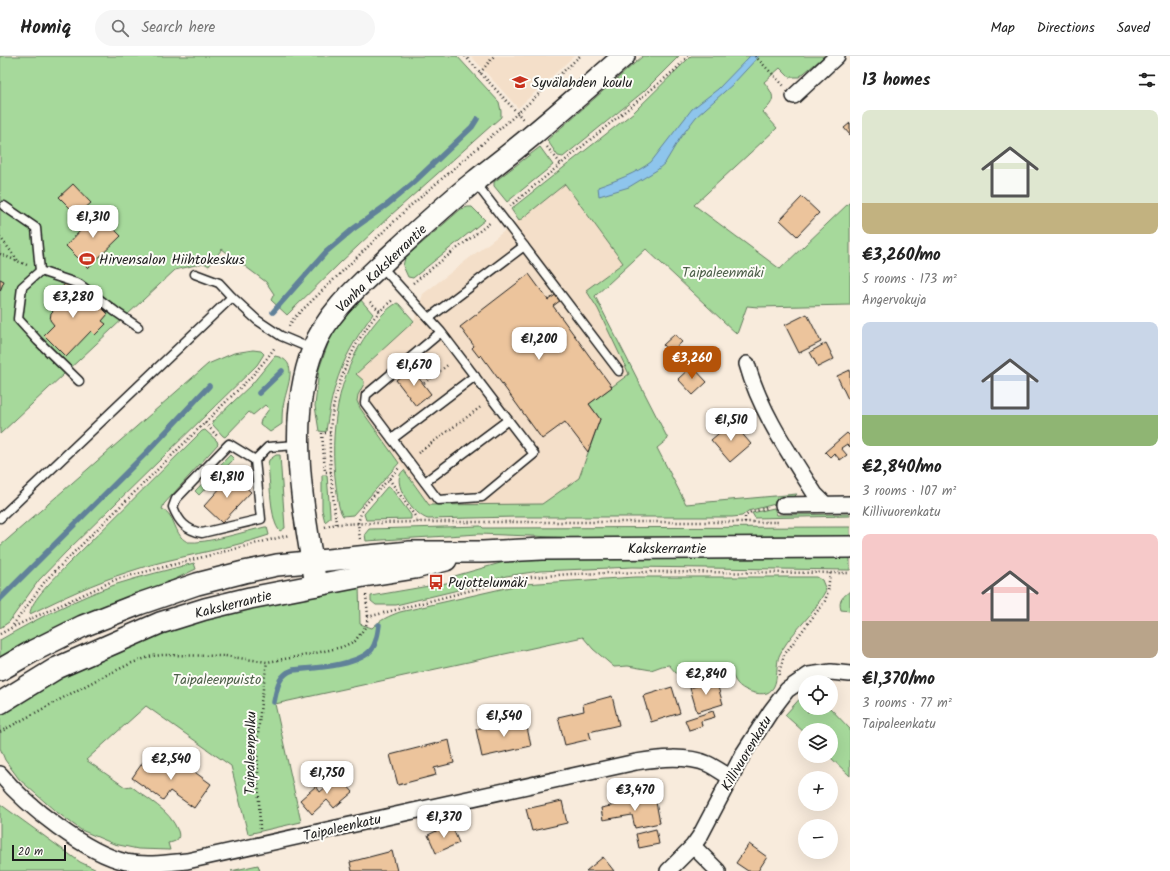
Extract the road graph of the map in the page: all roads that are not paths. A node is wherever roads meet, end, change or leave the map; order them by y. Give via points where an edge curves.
1 (624, 56) edge
2 (837, 56) edge
3 (794, 96) road end
4 (474, 182) junction
5 (4, 206) dead end
6 (524, 246) junction
7 (380, 266) junction
8 (40, 271) junction
9 (195, 274) dead end
10 (232, 297) junction
11 (429, 318) junction
12 (138, 327) dead end
13 (441, 332) junction
14 (313, 349) junction
15 (747, 364) dead end
16 (619, 371) dead end
17 (476, 376) junction
18 (79, 381) dead end
19 (508, 420) junction
20 (392, 439) junction
21 (298, 445) junction
22 (255, 460) junction
23 (425, 482) junction
24 (825, 504) junction
25 (850, 504) edge
26 (776, 506) road end
27 (0, 518) edge
28 (850, 548) edge
29 (483, 552) junction
30 (312, 561) junction
31 (316, 585) junction
32 (0, 670) edge
33 (850, 674) edge
34 (0, 703) edge
35 (0, 774) edge
36 (730, 777) junction
37 (693, 846) junction
38 (668, 871) edge
39 (718, 871) edge

1 - 4 main road, Vanha Kakskerrantie
2 - 3 street
4 - 6 lane
4 - 7 main road, Vanha Kakskerrantie
5 - 8 lane via 36,228
6 - 11 lane
6 - 16 lane
7 - 11 lane
7 - 14 main road, Vanha Kakskerrantie via 331,317
8 - 12 lane via 80,284
8 - 18 lane via 22,286 18,319
9 - 10 lane via 219,283
10 - 14 lane via 257,320 281,336
10 - 27 lane
11 - 13 lane
13 - 17 lane
13 - 20 lane via 366,395 365,403
14 - 21 main road, Vanha Kakskerrantie via 300,403
15 - 24 street via 760,401 770,419 812,489
17 - 19 lane
17 - 20 lane
19 - 23 lane
19 - 23 lane via 534,454 482,497 438,500
20 - 23 lane
21 - 22 lane via 268,448
21 - 30 main road, Vanha Kakskerrantie via 306,531
22 - 22 lane via 261,519 202,533 185,527 173,507 176,499 229,444
24 - 25 street
24 - 26 street
28 - 29 main road, Kakskerrantie via 558,549
29 - 30 main road, Kakskerrantie via 410,552
29 - 31 main road, Kakskerrantie via 415,568
30 - 31 main road, Vanha Kakskerrantie
30 - 32 main road, Kakskerrantie via 244,572 197,584 139,604 83,626
31 - 34 main road, Kakskerrantie via 250,598 160,623 57,668
33 - 36 street, Killivuorenkatu via 831,672 809,675 787,690 770,711
35 - 36 street, Taipaleenkatu via 28,803 71,837 125,862 144,864 187,861 660,758 682,758 708,764
36 - 37 street, Killivuorenkatu
37 - 38 street, Killivuorenkatu
37 - 39 street

